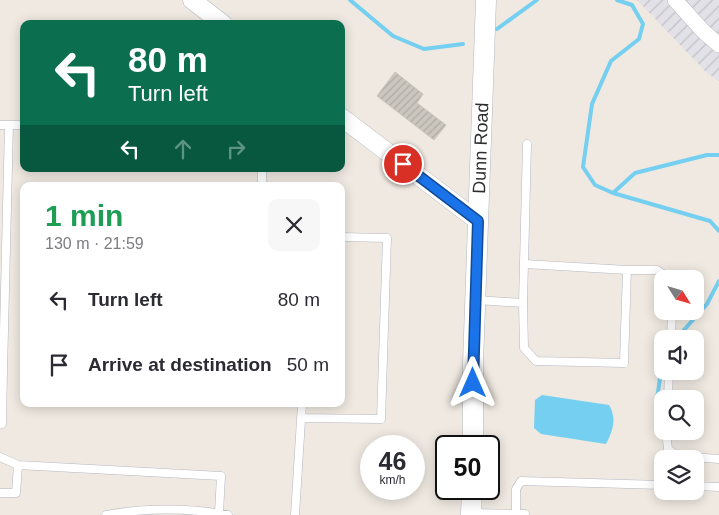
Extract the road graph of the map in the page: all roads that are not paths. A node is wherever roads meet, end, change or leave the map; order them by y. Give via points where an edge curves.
1 (192, 0) edge
2 (486, 0) edge
3 (674, 0) edge
4 (218, 20) edge
5 (719, 44) edge
6 (345, 120) edge
7 (0, 125) edge
8 (9, 125) junction
9 (20, 125) edge
10 (527, 144) dead end
11 (478, 221) junction
12 (345, 237) edge
13 (525, 264) junction
14 (627, 270) junction
15 (654, 270) edge
16 (475, 300) junction
17 (522, 303) junction
18 (2, 372) edge
19 (302, 407) edge
20 (301, 418) junction
21 (2, 424) dead end
22 (473, 435) edge
23 (667, 440) edge
24 (0, 457) edge
25 (719, 459) edge
26 (18, 465) junction
27 (654, 485) edge
28 (704, 486) edge
29 (719, 487) edge
30 (0, 493) edge
31 (472, 500) edge
32 (219, 514) junction
33 (471, 514) edge
34 (516, 514) edge
35 (525, 514) edge
36 (106, 515) edge
37 (228, 515) edge
38 (295, 515) edge

1 - 4 street
2 - 11 main road, Dunn Road
3 - 5 street
6 - 11 street
7 - 8 lane
8 - 9 lane
8 - 18 lane
10 - 13 lane
11 - 16 main road, Dunn Road
12 - 20 lane via 387,238 381,419
13 - 14 lane
13 - 17 lane
14 - 15 lane
14 - 17 lane via 624,363 536,361 524,348
16 - 17 lane
16 - 22 main road, Dunn Road
18 - 21 lane
19 - 20 lane
20 - 38 lane
23 - 25 lane via 668,449 677,456
24 - 26 lane
26 - 30 lane via 16,494
26 - 32 lane via 221,476
27 - 34 lane via 521,481 516,489 520,500
28 - 29 lane
31 - 33 main road
32 - 36 lane via 177,510
32 - 37 lane
33 - 34 lane
34 - 35 lane

